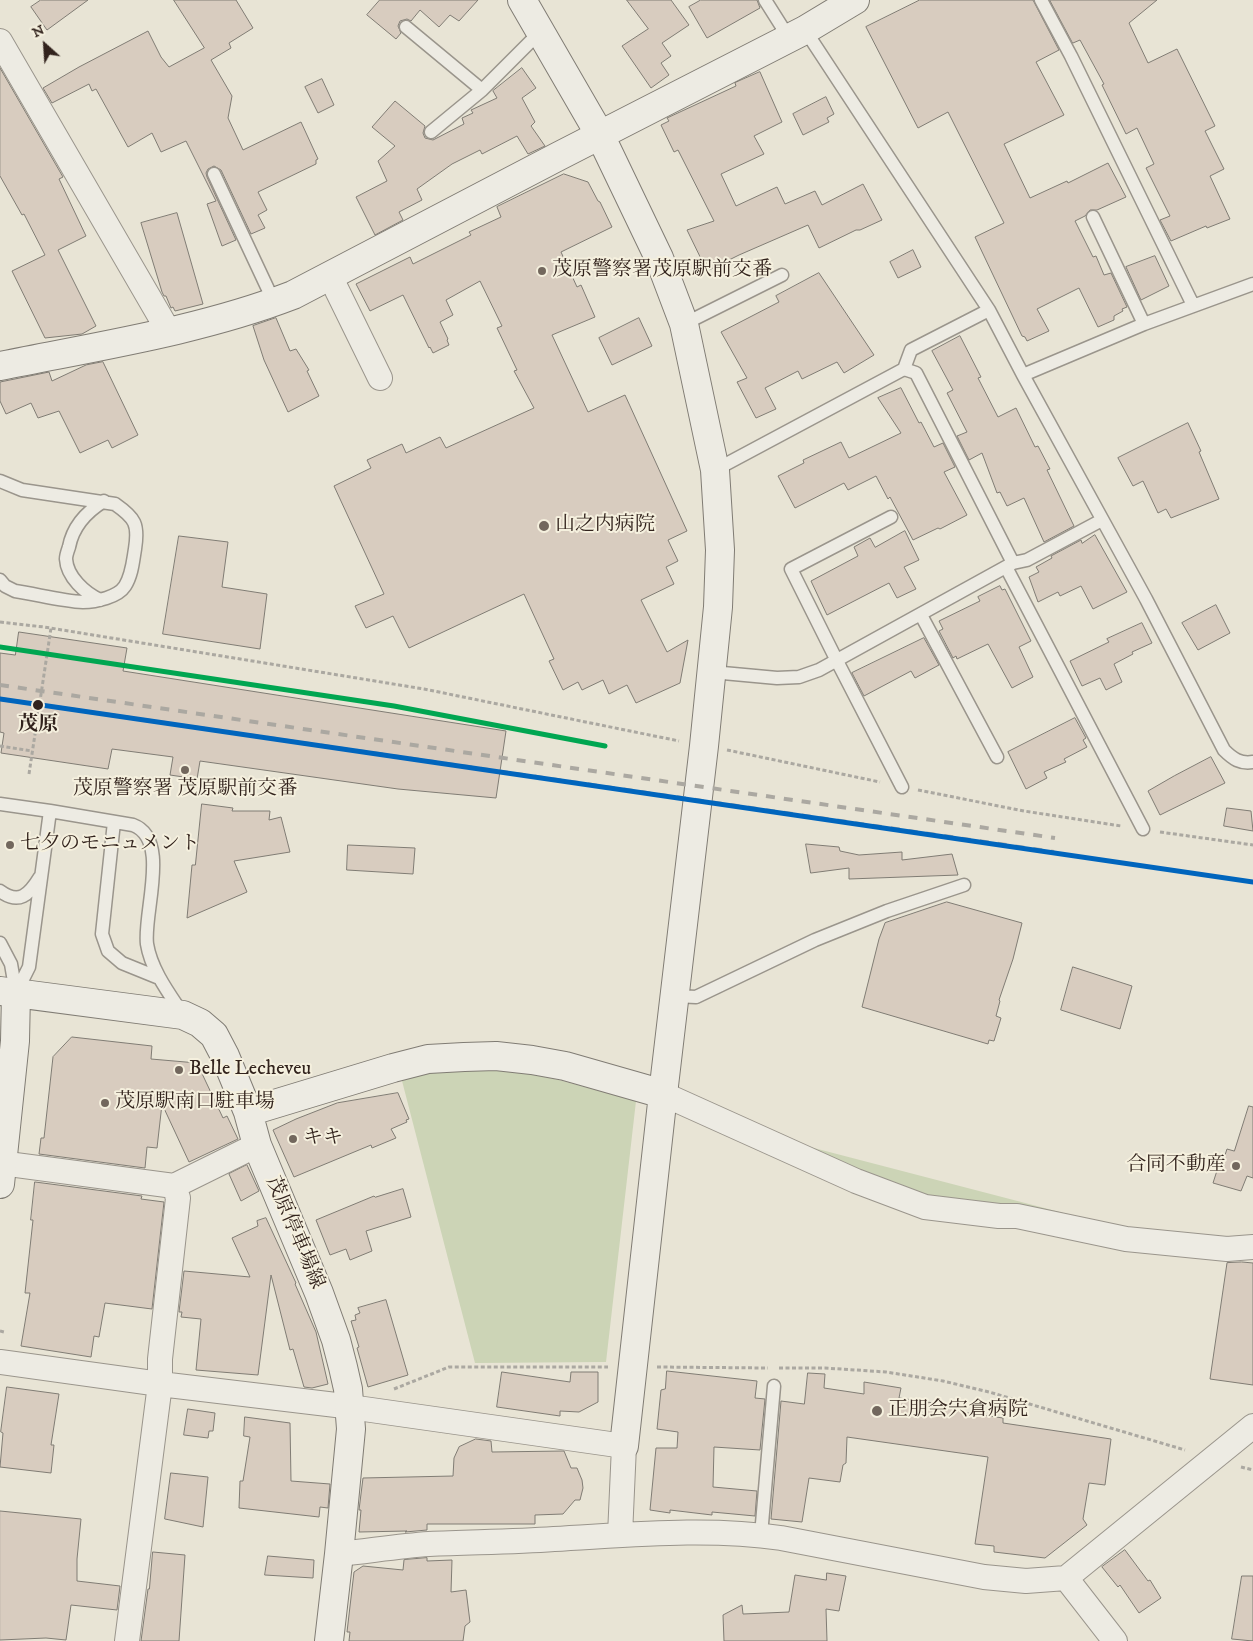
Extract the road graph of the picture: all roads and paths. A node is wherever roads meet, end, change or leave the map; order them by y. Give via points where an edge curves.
1 (522, 0) edge
2 (764, 0) edge
3 (855, 0) edge
4 (1041, 0) edge
5 (406, 27) dead end
6 (540, 31) junction
7 (797, 34) junction
8 (0, 40) edge
9 (482, 90) junction
10 (431, 132) dead end
11 (600, 135) junction
12 (214, 174) dead end
13 (1093, 217) dead end
14 (782, 275) dead end
15 (330, 276) junction
16 (1253, 284) edge
17 (274, 302) junction
18 (1192, 305) junction
19 (989, 310) junction
20 (684, 324) junction
21 (1144, 324) junction
22 (169, 332) junction
23 (0, 366) edge
24 (904, 369) junction
25 (1023, 375) junction
26 (380, 378) dead end
27 (716, 470) junction
28 (0, 481) edge
29 (104, 501) junction
30 (891, 517) dead end
31 (1102, 520) junction
32 (1009, 565) junction
33 (0, 580) edge
34 (100, 600) junction
35 (920, 615) junction
36 (0, 622) edge
37 (51, 628) junction
38 (837, 661) junction
39 (712, 672) junction
40 (0, 746) edge
41 (704, 746) junction
42 (32, 752) junction
43 (996, 757) dead end
44 (1253, 762) edge
45 (29, 774) dead end
46 (902, 787) junction
47 (0, 804) edge
48 (50, 811) junction
49 (114, 822) junction
50 (1143, 830) junction
51 (1253, 845) edge
52 (41, 875) junction
53 (964, 885) dead end
54 (0, 891) edge
55 (0, 943) edge
56 (159, 978) junction
57 (8, 992) edge
58 (675, 996) junction
59 (183, 1015) junction
60 (663, 1094) junction
61 (248, 1112) junction
62 (257, 1145) junction
63 (1, 1170) edge
64 (174, 1186) junction
65 (1253, 1247) edge
66 (0, 1362) edge
67 (618, 1367) dead end
68 (647, 1367) dead end
69 (160, 1384) junction
70 (774, 1386) dead end
71 (385, 1393) dead end
72 (350, 1408) junction
73 (1253, 1426) edge
74 (624, 1446) junction
75 (1213, 1459) junction
76 (1253, 1470) edge
77 (620, 1535) junction
78 (761, 1535) junction
79 (339, 1554) junction
80 (1066, 1578) junction
81 (127, 1641) edge
82 (328, 1641) edge
83 (1115, 1641) edge

1 - 6 street
2 - 7 lane
3 - 7 street
4 - 18 lane
5 - 9 lane
6 - 9 lane
6 - 11 street
7 - 11 street
7 - 19 lane
8 - 22 street
9 - 10 lane
11 - 15 street
11 - 20 street via 659,258
12 - 17 lane
13 - 21 lane
14 - 20 lane
15 - 17 street
15 - 26 street
16 - 18 lane
17 - 22 street
18 - 21 lane
19 - 24 lane via 911,350
19 - 25 lane
20 - 27 street
21 - 25 lane
22 - 23 street
24 - 27 lane
24 - 32 lane via 916,374
25 - 31 lane
27 - 39 street via 720,550
28 - 29 lane via 22,490
29 - 34 lane via 75,528 66,559 80,586
29 - 34 lane via 124,510 133,520 137,533 130,577 115,594
30 - 38 lane via 791,569
31 - 32 lane via 1027,560
31 - 44 lane via 1224,750 1232,759
32 - 35 lane
32 - 50 lane
33 - 34 lane via 15,590 84,602
35 - 38 lane
35 - 43 lane
36 - 37 path
37 - 41 path via 424,689
37 - 42 path
38 - 39 lane via 799,677
38 - 46 lane
39 - 41 street
40 - 42 path
41 - 46 path
41 - 58 street
42 - 45 path
46 - 50 path
47 - 48 lane
48 - 49 lane
48 - 52 lane
49 - 56 lane via 141,828 153,849 147,935
49 - 56 lane via 102,934 108,951 122,963
50 - 51 path
52 - 54 lane via 34,887 17,899
52 - 57 lane via 29,967
53 - 58 lane via 815,940 696,997
55 - 57 lane via 12,964
56 - 59 lane
57 - 59 street, 茂原停車場線
57 - 63 street via 15,1041
58 - 60 street
59 - 61 street, 茂原停車場線 via 214,1035
60 - 61 street via 565,1066 496,1056 464,1057 428,1060 393,1068
60 - 65 street via 856,1180 925,1207 1017,1216 1126,1239 1228,1249
60 - 74 street
61 - 62 street, 茂原停車場線
62 - 64 street
62 - 72 street, 茂原停車場線 via 320,1293 336,1340
63 - 64 street
64 - 69 street via 178,1198
66 - 69 street
67 - 71 path via 449,1367
68 - 75 path via 825,1368 886,1372 943,1381
69 - 72 street
69 - 81 street
70 - 78 lane
72 - 74 street
72 - 79 street, 茂原停車場線 via 351,1429
73 - 75 street
74 - 77 street
75 - 76 path
75 - 80 street
77 - 78 street via 700,1532
77 - 79 street via 428,1544
78 - 80 street via 984,1577 1026,1581
79 - 82 street, 茂原停車場線
80 - 83 street

